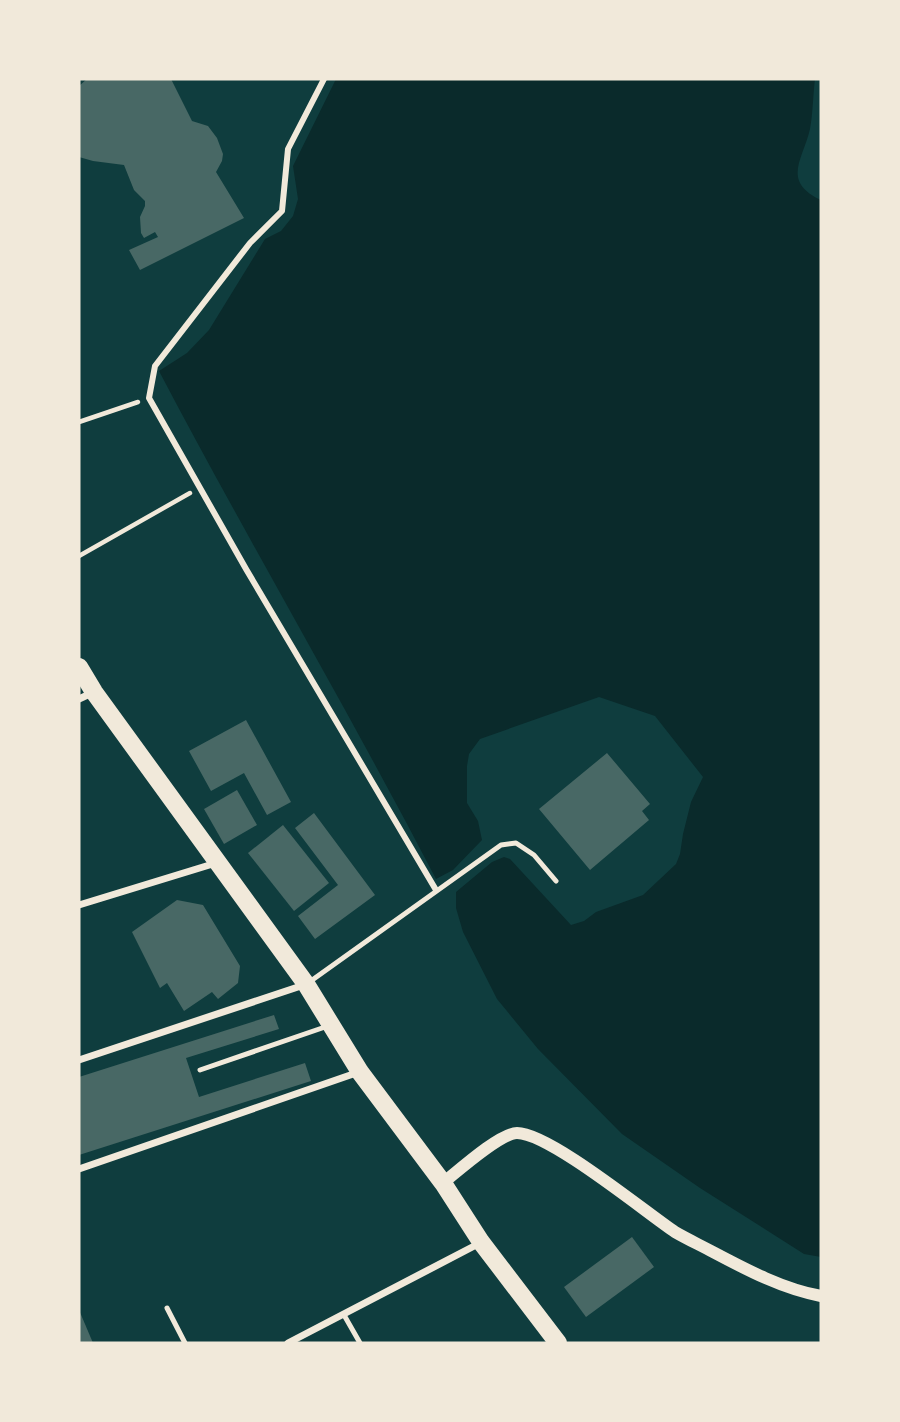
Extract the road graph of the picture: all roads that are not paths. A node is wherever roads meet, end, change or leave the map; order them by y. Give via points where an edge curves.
1 (324, 79) edge
2 (79, 667) edge
3 (86, 696) edge
4 (216, 863) junction
5 (556, 881) dead end
6 (436, 890) junction
7 (79, 905) edge
8 (306, 984) junction
9 (331, 1025) junction
10 (79, 1060) edge
11 (200, 1070) dead end
12 (360, 1072) junction
13 (79, 1169) edge
14 (443, 1183) junction
15 (481, 1242) junction
16 (821, 1296) edge
17 (167, 1308) dead end
18 (344, 1315) junction
19 (185, 1343) edge
20 (288, 1343) edge
21 (360, 1343) edge
22 (558, 1343) edge

1 - 6 street via 288,149 282,211 250,243 155,366 149,398
2 - 3 main road
3 - 4 main road
4 - 7 street
4 - 8 main road
5 - 6 lane via 534,855 516,843 501,845
6 - 8 lane
8 - 9 main road
8 - 10 street
9 - 11 lane
9 - 12 main road
12 - 13 street
12 - 14 main road
14 - 15 main road
14 - 16 street via 500,1138 514,1132 530,1134 677,1233 750,1271
15 - 18 street
15 - 22 main road
17 - 19 lane
18 - 20 street
18 - 21 lane

